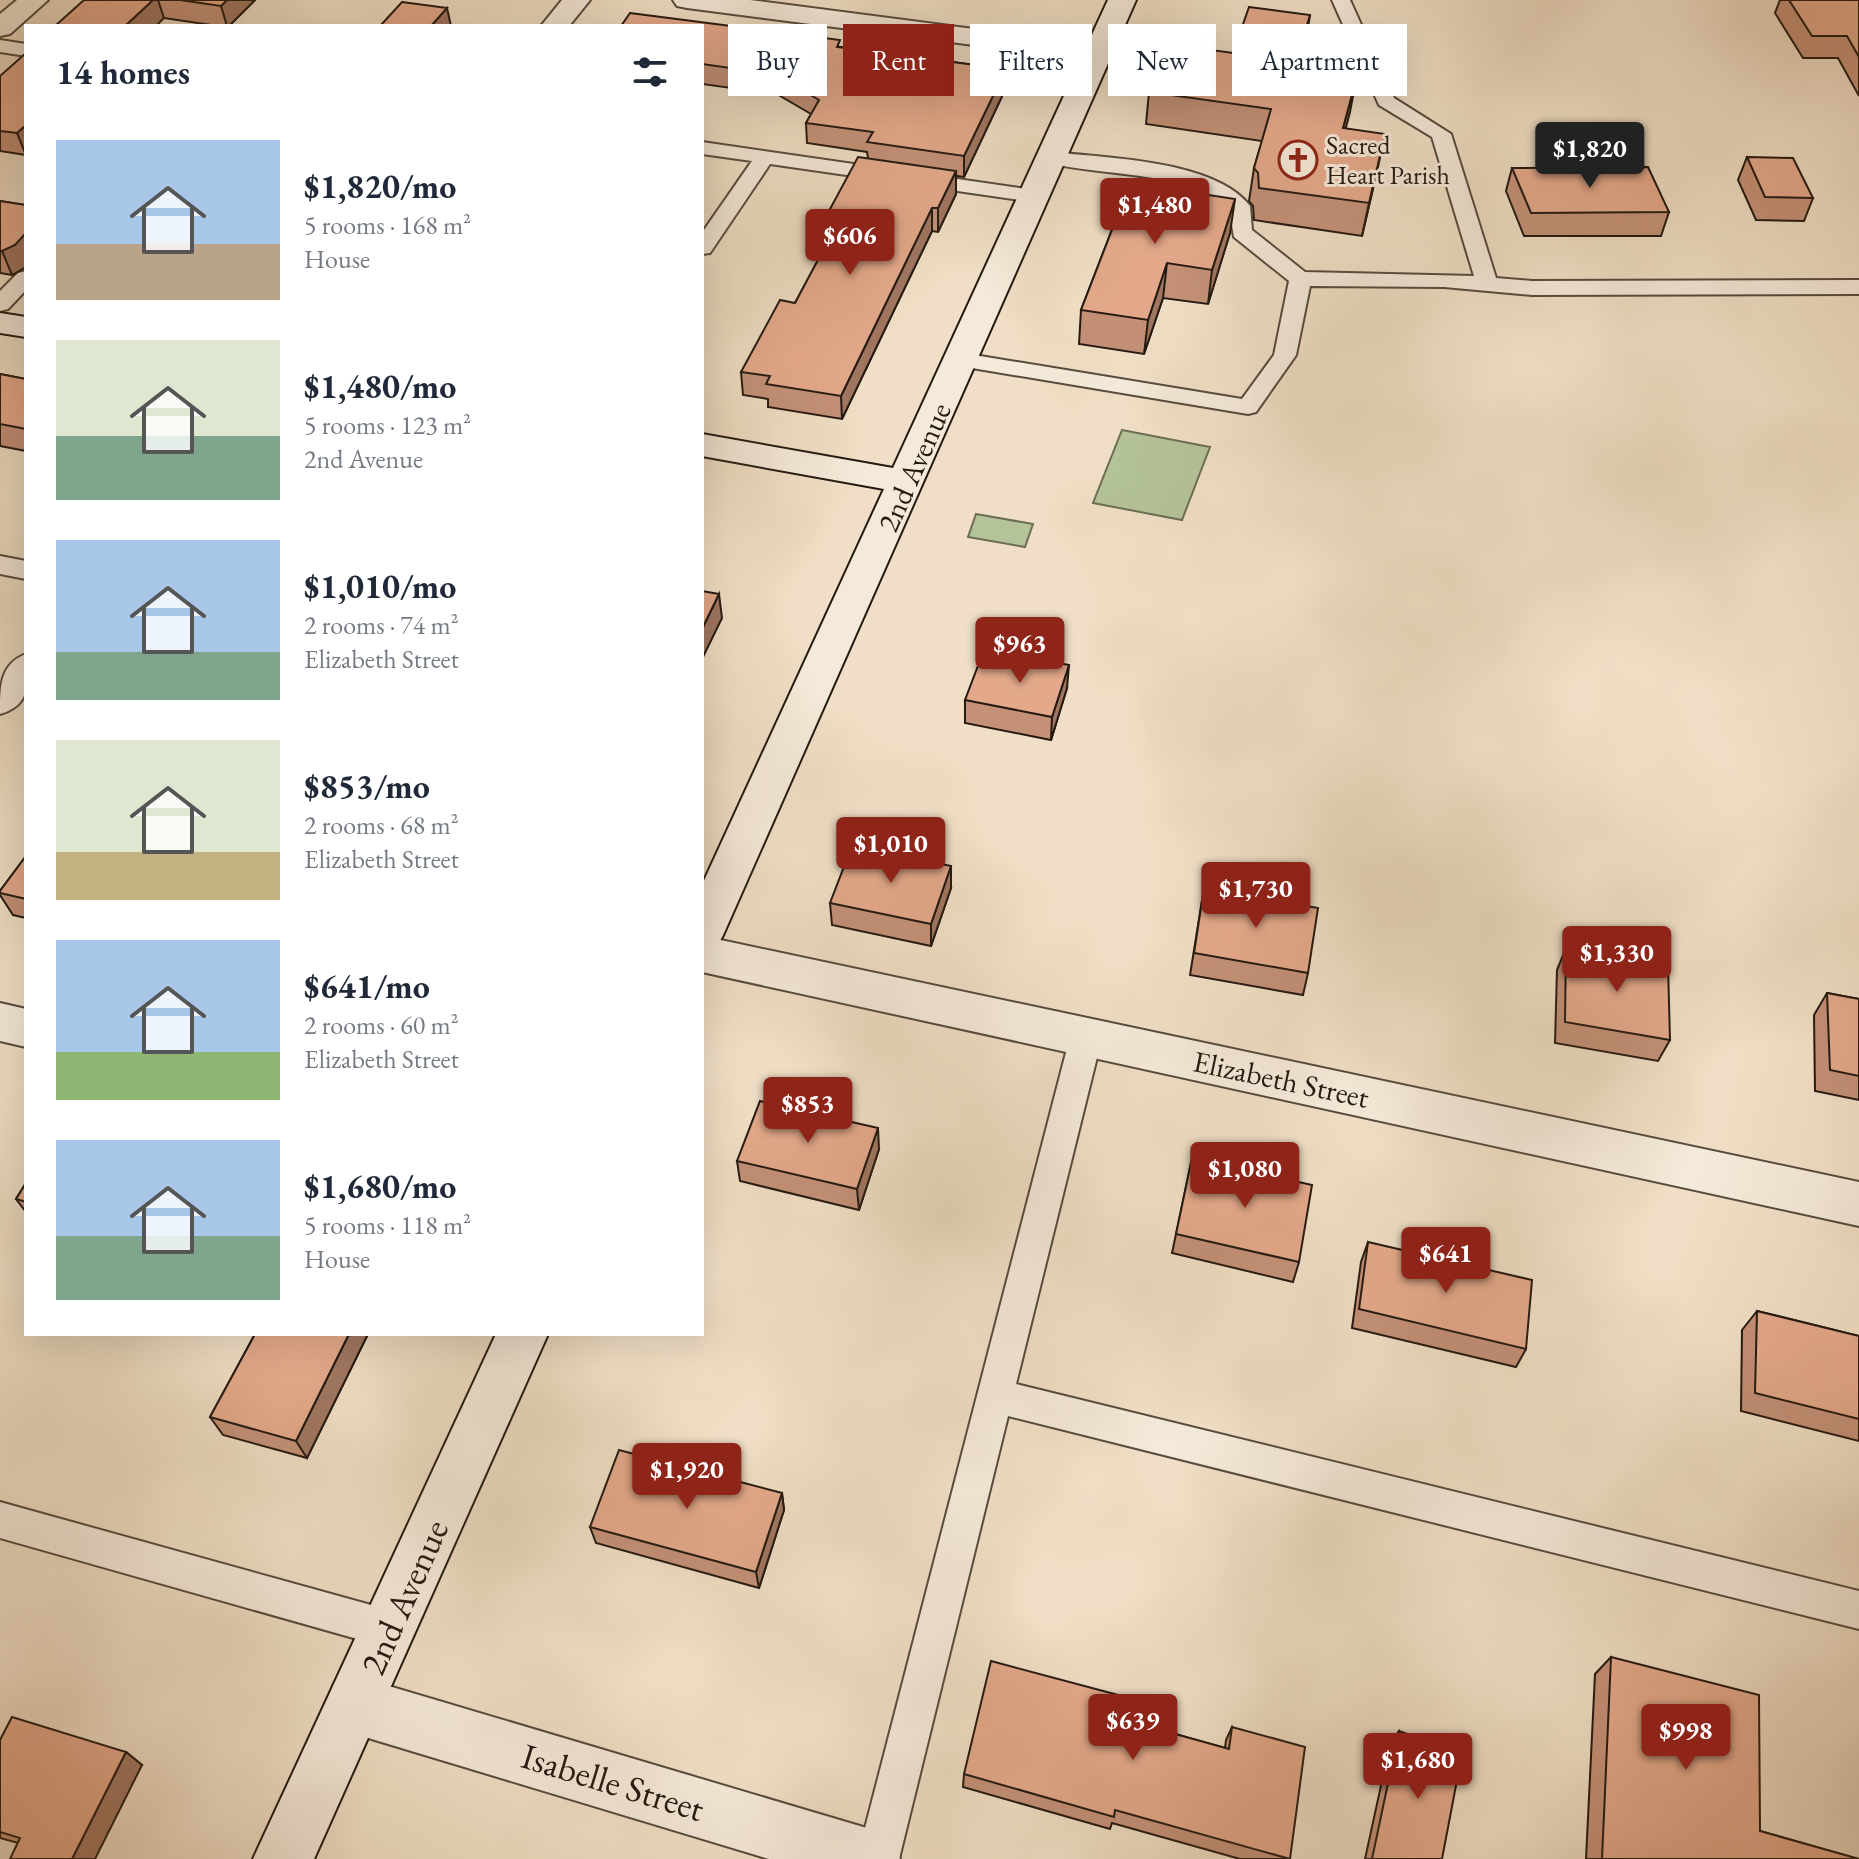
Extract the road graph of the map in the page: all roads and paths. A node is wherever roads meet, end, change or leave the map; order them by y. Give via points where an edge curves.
1 (34, 0) edge
2 (576, 0) edge
3 (687, 0) edge
4 (1122, 0) edge
5 (1341, 0) edge
6 (557, 24) edge
7 (0, 28) edge
8 (0, 46) edge
9 (24, 50) edge
10 (1098, 53) junction
11 (704, 148) edge
12 (765, 157) junction
13 (1052, 158) junction
14 (1034, 196) junction
15 (704, 245) edge
16 (1300, 279) junction
17 (24, 280) edge
18 (1487, 283) junction
19 (1859, 287) edge
20 (0, 304) edge
21 (0, 323) edge
22 (24, 327) edge
23 (962, 360) junction
24 (704, 445) edge
25 (907, 482) junction
26 (0, 565) edge
27 (24, 570) edge
28 (24, 670) edge
29 (0, 700) edge
30 (704, 929) edge
31 (704, 954) edge
32 (0, 1022) edge
33 (24, 1028) edge
34 (1086, 1037) junction
35 (1859, 1204) edge
36 (521, 1336) edge
37 (995, 1396) junction
38 (0, 1520) edge
39 (1859, 1610) edge
40 (389, 1629) junction
41 (355, 1705) junction
42 (283, 1859) edge
43 (870, 1859) edge
44 (878, 1859) edge

1 - 7 street
2 - 6 street
3 - 10 street
4 - 10 street, 2nd Avenue
5 - 18 lane via 1386,101 1441,134
8 - 9 lane
10 - 13 street, 2nd Avenue
11 - 12 lane
12 - 14 lane
12 - 15 lane
13 - 14 street, 2nd Avenue
13 - 16 lane via 1173,175 1226,194 1239,206 1242,232
14 - 23 street, 2nd Avenue
16 - 18 lane
16 - 23 lane via 1285,355 1248,407
17 - 20 lane
18 - 19 lane via 1532,288
21 - 22 street
23 - 25 street, 2nd Avenue
24 - 25 street
25 - 30 street, 2nd Avenue
26 - 27 lane
28 - 29 street
31 - 34 street, Elizabeth Street
32 - 33 street
34 - 35 street, Elizabeth Street
34 - 37 lane
36 - 40 street, 2nd Avenue
37 - 39 lane
37 - 44 lane
38 - 40 lane
40 - 41 street, 2nd Avenue
41 - 42 street, 2nd Avenue
41 - 43 street, Isabelle Street

